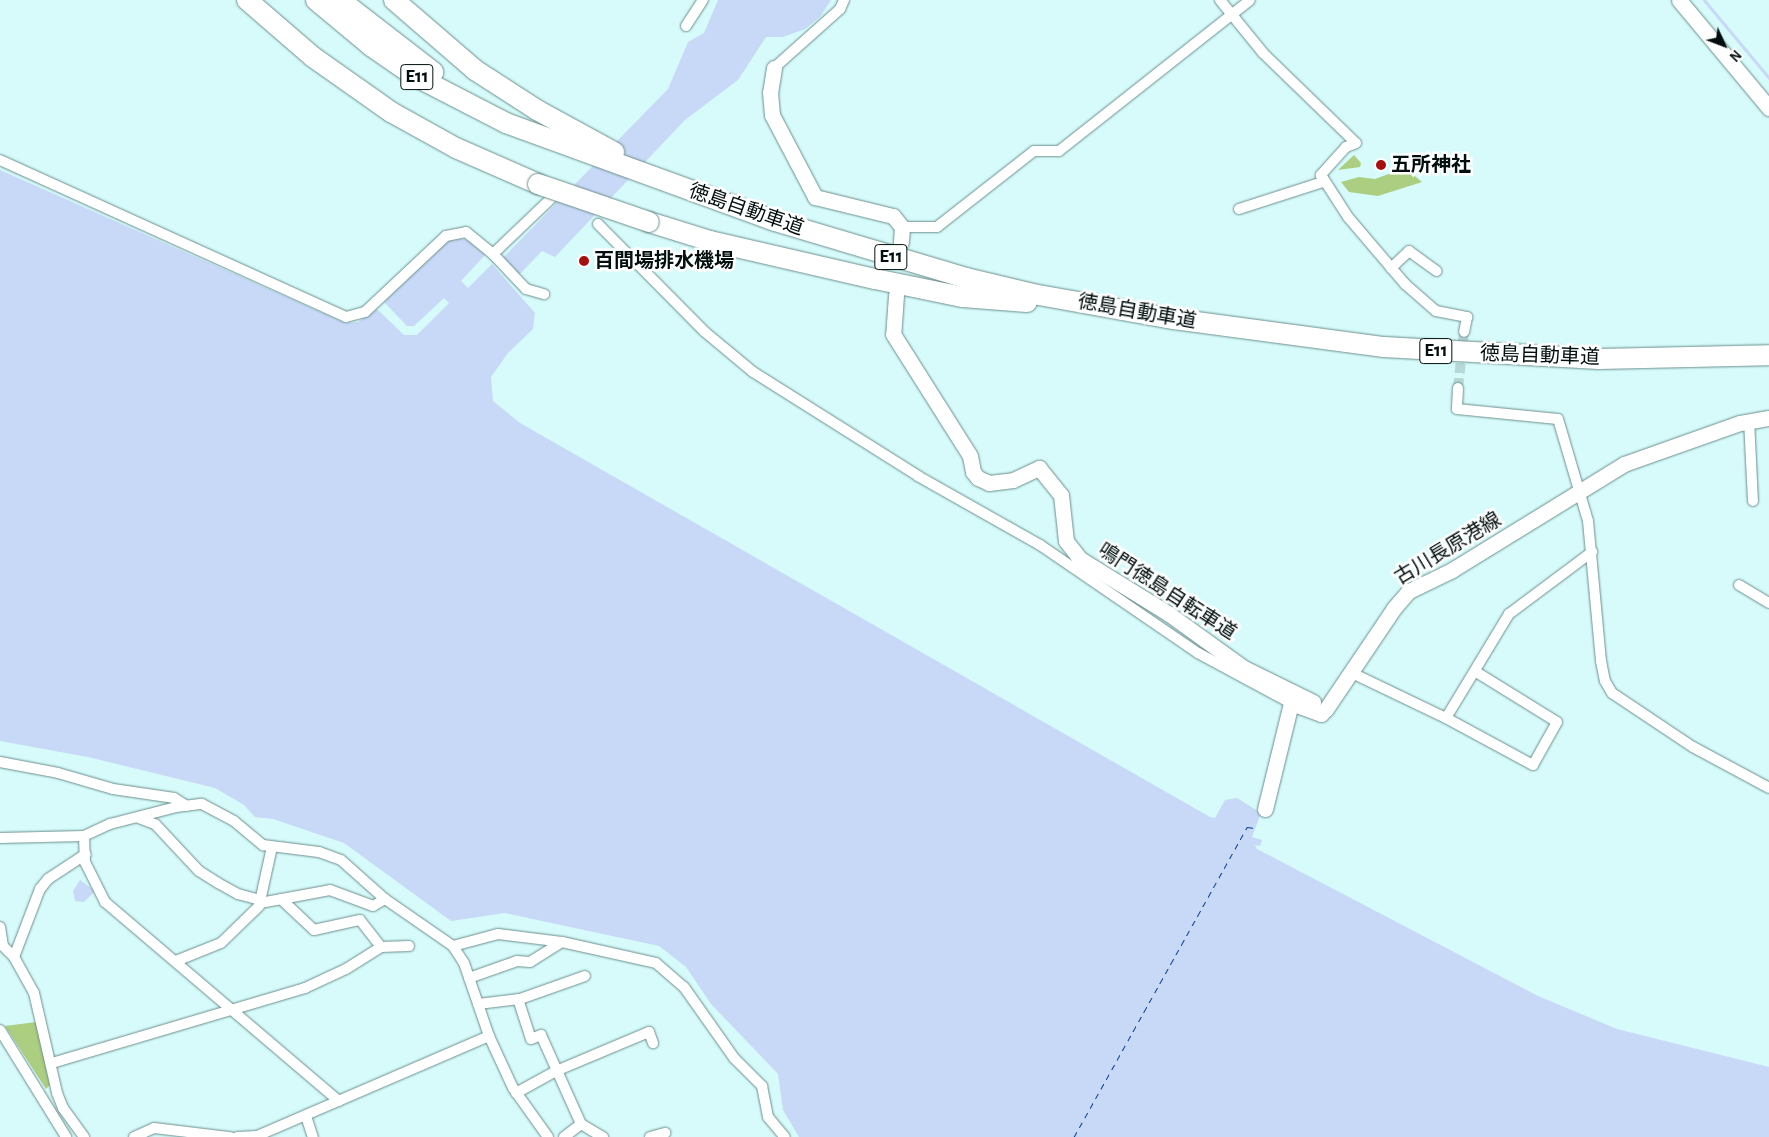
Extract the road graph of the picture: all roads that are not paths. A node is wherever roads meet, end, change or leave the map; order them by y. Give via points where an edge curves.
1 (247, 0) edge
2 (316, 0) edge
3 (340, 0) edge
4 (394, 0) edge
5 (704, 0) edge
6 (844, 0) edge
7 (1220, 0) edge
8 (1250, 0) edge
9 (1679, 0) edge
10 (1233, 14) junction
11 (686, 26) dead end
12 (774, 68) joint
13 (1769, 108) edge
14 (530, 133) junction
15 (0, 160) edge
16 (1323, 182) junction
17 (562, 188) dead end
18 (681, 188) junction
19 (1239, 209) dead end
20 (598, 224) dead end
21 (901, 235) joint
22 (495, 257) junction
23 (1391, 268) junction
24 (1437, 271) dead end
25 (544, 294) dead end
26 (896, 295) dead end
27 (1106, 308) junction
28 (1464, 332) tunnel mouth
29 (1769, 355) edge
30 (1458, 388) tunnel mouth
31 (1769, 418) edge
32 (1749, 420) junction
33 (1580, 491) junction
34 (1753, 501) dead end
35 (1592, 552) junction
36 (1739, 585) dead end
37 (1769, 603) edge
38 (1476, 672) junction
39 (1352, 673) junction
40 (1290, 703) junction
41 (1326, 709) junction
42 (1446, 718) junction
43 (0, 762) edge
44 (1769, 788) edge
45 (187, 806) junction
46 (1266, 809) dead end
47 (139, 818) junction
48 (84, 836) junction
49 (0, 838) edge
50 (272, 847) junction
51 (86, 854) junction
52 (281, 899) junction
53 (385, 899) junction
54 (260, 902) junction
55 (0, 927) edge
56 (562, 942) junction
57 (409, 946) dead end
58 (453, 946) junction
59 (381, 947) junction
60 (14, 957) junction
61 (176, 961) junction
62 (585, 976) dead end
63 (469, 978) junction
64 (518, 999) junction
65 (478, 1004) junction
66 (235, 1010) junction
67 (0, 1030) edge
68 (489, 1036) junction
69 (653, 1043) dead end
70 (52, 1063) junction
71 (556, 1071) junction
72 (516, 1092) junction
73 (339, 1101) junction
74 (306, 1116) junction
75 (581, 1124) junction
76 (665, 1133) dead end
77 (255, 1136) edge
78 (66, 1137) edge
79 (84, 1137) edge
80 (134, 1137) edge
81 (230, 1137) edge
82 (237, 1137) edge
83 (313, 1137) edge
84 (548, 1137) edge
85 (564, 1137) edge
86 (603, 1137) edge
87 (650, 1137) edge
88 (785, 1137) edge

1 - 27 highway, bridge via 313,57 391,112 456,148 538,184 649,222 796,262 963,297
2 - 14 highway, 徳島自動車道 / E11 via 371,46 413,75 483,113
3 - 14 highway, 徳島自動車道 / E11 via 455,88
4 - 18 highway via 475,70 577,134
5 - 11 street
6 - 12 street via 828,20
7 - 10 street
8 - 10 street
9 - 13 main road
10 - 16 street via 1263,53 1356,142 1346,147 1321,175
10 - 21 street via 1059,151 1034,151 937,227
12 - 21 main road via 770,92 772,114 814,196 893,216
14 - 18 highway, 徳島自動車道 / E11
15 - 22 street via 346,317 365,312 446,236 466,232
16 - 19 street
16 - 23 street
17 - 22 street
18 - 27 highway, 徳島自動車道 / E11 via 847,244 966,278
20 - 40 street via 705,332 753,372 918,476 1040,545 1198,653
22 - 25 street via 526,289
23 - 24 street via 1409,251
23 - 28 street via 1436,311 1467,318
26 - 41 main road, 鳴門徳島自転車道 via 893,334 970,456 973,472 978,478 989,483 1013,480 1038,468 1062,495 1066,541 1080,560 1169,614 1244,668
27 - 29 highway, 徳島自動車道 / E11 via 1278,335 1491,355 1599,359
30 - 33 street via 1457,409 1558,419
31 - 32 main road, 古川長原港線
32 - 33 main road, 古川長原港線 via 1644,456
32 - 34 street
33 - 35 street
33 - 39 main road, 古川長原港線 via 1452,570 1409,591 1394,608
35 - 38 street via 1508,614
35 - 44 street via 1601,661 1605,681 1612,693 1693,747
36 - 37 street
38 - 42 street
38 - 42 street via 1557,722 1533,765
39 - 41 main road, 古川長原港線
39 - 42 street
40 - 41 main road via 1321,714
40 - 46 main road
43 - 45 street via 113,788 174,798
45 - 47 street
45 - 50 street via 202,804
47 - 48 street via 110,824
47 - 54 street via 155,824 199,871 238,894
48 - 49 street
48 - 51 street
50 - 53 street via 319,852 341,860
50 - 54 street
51 - 60 street via 48,878 40,889
51 - 61 street via 85,862 105,902
52 - 53 street via 330,890 373,906
52 - 54 street
52 - 59 street via 314,930 360,920
53 - 58 street
54 - 61 street via 222,943
55 - 60 street via 3,946
56 - 58 street via 498,934
56 - 63 street via 530,962 517,961
56 - 88 street via 656,963 684,987 734,1058 762,1086 768,1117
57 - 59 street
58 - 63 street
59 - 66 street via 346,969 305,988
60 - 70 street via 34,993
61 - 66 street
62 - 64 street
63 - 65 street
64 - 65 street
64 - 71 street via 530,1039 542,1035
65 - 68 street
66 - 70 street
66 - 73 street
67 - 78 street
68 - 72 street
68 - 73 street
69 - 71 street via 648,1032
70 - 79 street via 63,1108
71 - 72 street
71 - 75 street
72 - 84 street
73 - 74 street
74 - 77 street
74 - 83 street
75 - 85 street
75 - 86 street
76 - 87 street
77 - 82 street
80 - 81 street via 154,1128

